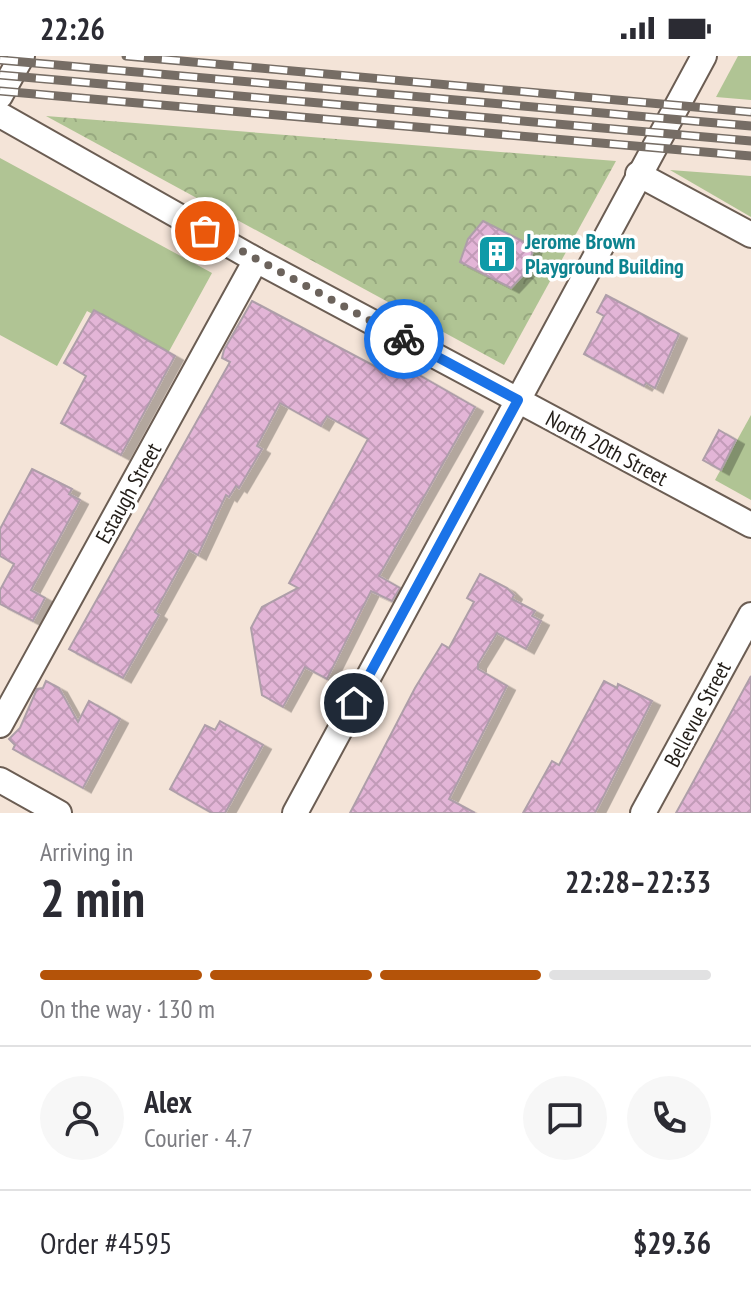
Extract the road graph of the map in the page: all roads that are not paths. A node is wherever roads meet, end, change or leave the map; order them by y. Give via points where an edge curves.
1 (22, 56) edge
2 (704, 56) edge
3 (0, 96) edge
4 (0, 115) edge
5 (638, 174) junction
6 (751, 235) edge
7 (256, 260) junction
8 (518, 400) junction
9 (751, 525) edge
10 (751, 615) edge
11 (0, 725) edge
12 (0, 780) edge
13 (59, 813) edge
14 (295, 813) edge
15 (643, 813) edge

1 - 3 street
2 - 5 street
4 - 7 street, North 20th Street
5 - 6 street
5 - 8 street
7 - 8 street, North 20th Street
7 - 11 street, Estaugh Street
8 - 9 street, North 20th Street
8 - 14 street
10 - 15 street, Bellevue Street
12 - 13 street

